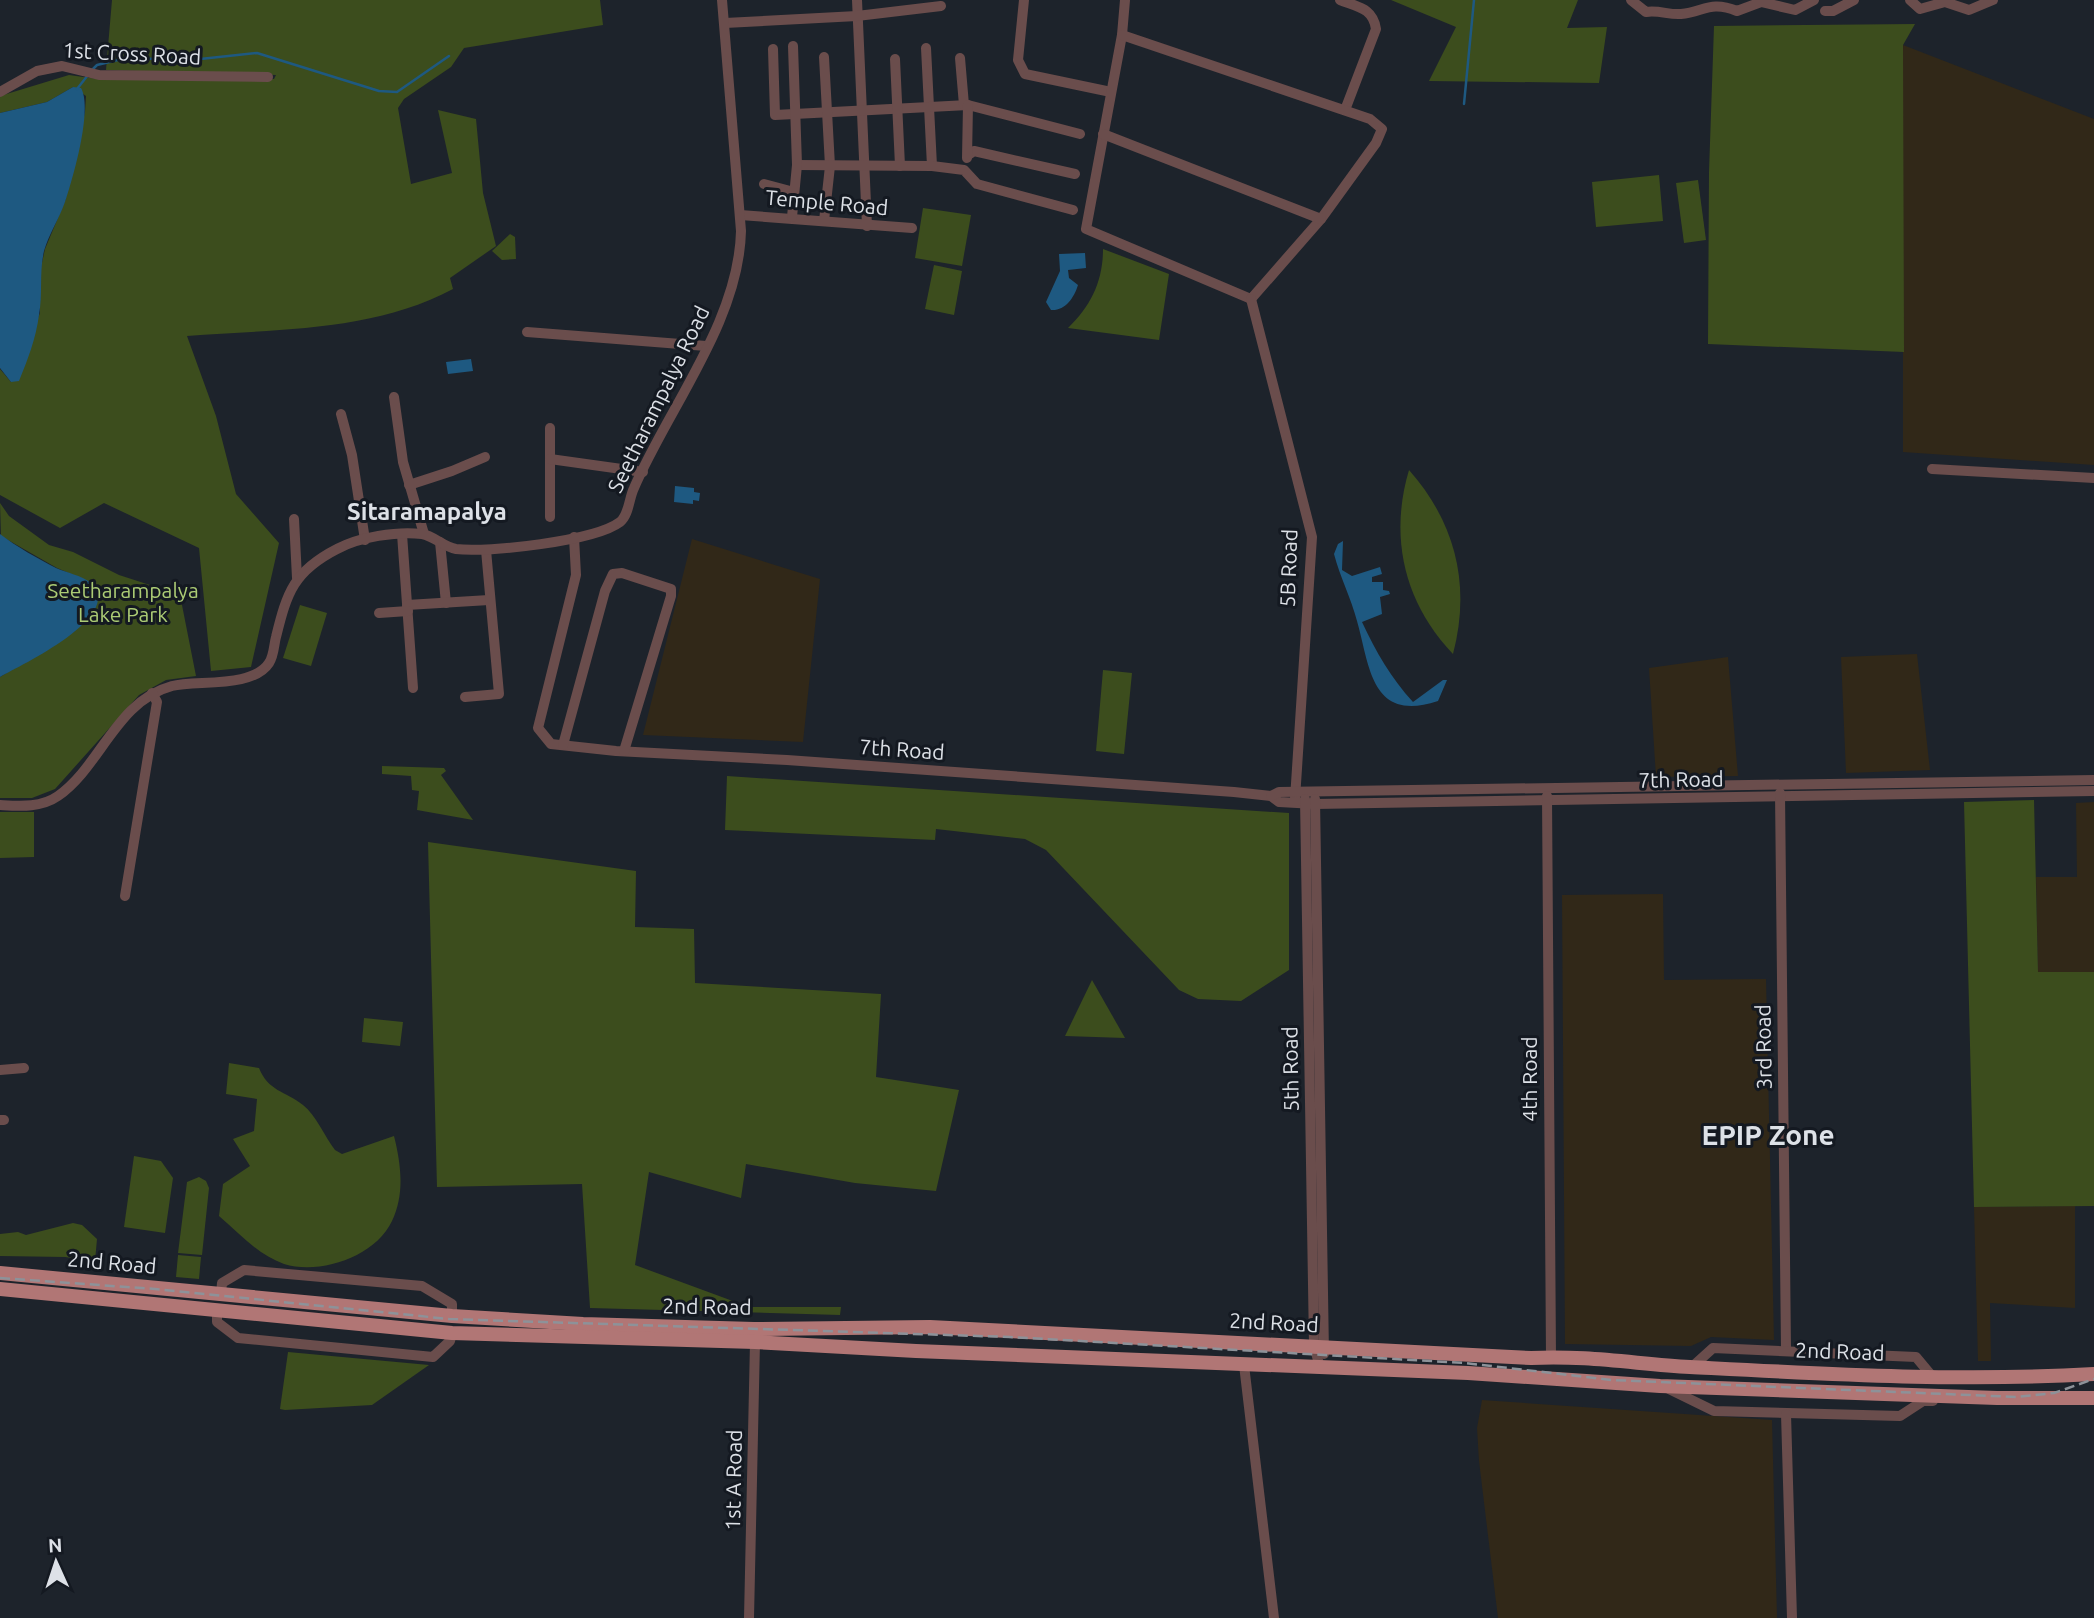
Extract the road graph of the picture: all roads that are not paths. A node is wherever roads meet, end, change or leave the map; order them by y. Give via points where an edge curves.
1 (722, 0) edge
2 (858, 0) edge
3 (1024, 0) edge
4 (1125, 0) edge
5 (1340, 0) edge
6 (1631, 0) edge
7 (1814, 0) edge
8 (1854, 0) edge
9 (1910, 0) edge
10 (1993, 0) edge
11 (941, 6) dead end
12 (1825, 11) dead end
13 (857, 16) junction
14 (725, 23) junction
15 (1122, 35) junction
16 (793, 46) dead end
17 (926, 48) dead end
18 (773, 49) dead end
19 (824, 57) dead end
20 (960, 58) dead end
21 (895, 59) dead end
22 (268, 77) dead end
23 (0, 92) edge
24 (1111, 92) junction
25 (966, 105) junction
26 (930, 106) junction
27 (898, 109) junction
28 (1345, 110) junction
29 (864, 111) junction
30 (828, 113) junction
31 (795, 115) junction
32 (1080, 134) dead end
33 (1103, 134) junction
34 (968, 155) junction
35 (797, 166) junction
36 (830, 166) junction
37 (866, 166) junction
38 (900, 166) junction
39 (932, 166) junction
40 (964, 170) junction
41 (1075, 174) dead end
42 (764, 184) dead end
43 (794, 192) junction
44 (1073, 210) dead end
45 (740, 215) junction
46 (792, 217) junction
47 (1321, 219) junction
48 (824, 220) junction
49 (867, 226) junction
50 (912, 228) dead end
51 (1251, 299) junction
52 (527, 332) dead end
53 (706, 346) junction
54 (394, 397) dead end
55 (341, 414) dead end
56 (550, 428) dead end
57 (485, 457) dead end
58 (550, 459) junction
59 (1932, 468) dead end
60 (643, 472) junction
61 (2094, 478) edge
62 (409, 485) junction
63 (550, 517) dead end
64 (294, 519) dead end
65 (402, 534) junction
66 (424, 534) junction
67 (574, 537) junction
68 (365, 540) junction
69 (440, 542) junction
70 (486, 550) junction
71 (297, 578) junction
72 (489, 600) junction
73 (446, 603) junction
74 (408, 608) junction
75 (379, 612) dead end
76 (413, 688) dead end
77 (152, 693) junction
78 (465, 697) dead end
79 (563, 745) junction
80 (624, 751) junction
81 (2094, 780) edge
82 (1780, 791) junction
83 (2094, 791) edge
84 (1546, 795) junction
85 (1305, 798) junction
86 (0, 805) edge
87 (125, 896) dead end
88 (24, 1068) dead end
89 (0, 1070) edge
90 (0, 1273) edge
91 (102, 1282) junction
92 (0, 1289) edge
93 (100, 1298) junction
94 (219, 1302) junction
95 (452, 1316) junction
96 (904, 1326) junction
97 (879, 1327) junction
98 (452, 1333) junction
99 (755, 1342) junction
100 (1319, 1345) junction
101 (891, 1349) junction
102 (1786, 1350) junction
103 (1551, 1357) junction
104 (1244, 1365) junction
105 (1692, 1367) junction
106 (1322, 1368) junction
107 (2094, 1374) edge
108 (1931, 1375) junction
109 (2036, 1377) junction
110 (1660, 1386) junction
111 (2035, 1397) junction
112 (1997, 1398) junction
113 (2094, 1398) edge
114 (1786, 1414) junction
115 (749, 1618) edge
116 (1274, 1618) edge
117 (1792, 1618) edge

1 - 14 street, Seetharampalya Road
2 - 13 street
3 - 24 street via 1018,60 1026,74
4 - 15 street
5 - 28 street via 1368,10 1376,29
6 - 7 street via 1646,12 1680,14 1704,6 1737,11 1761,2 1795,10
8 - 12 street via 1833,12
9 - 10 street via 1920,9 1945,2 1969,10
11 - 13 street
13 - 14 street
13 - 29 street
14 - 45 street, Seetharampalya Road
15 - 24 street
15 - 28 street
16 - 31 street
17 - 26 street
18 - 31 street via 775,115
19 - 30 street
20 - 25 street
21 - 27 street
22 - 23 street, 1st Cross Road via 99,75 62,66 37,71
24 - 33 street
25 - 26 street
25 - 32 street
25 - 34 street
26 - 27 street
26 - 39 street
27 - 29 street
27 - 38 street
28 - 47 street via 1382,129
29 - 30 street
29 - 37 street
30 - 31 street
30 - 36 street
31 - 35 street
33 - 47 street
33 - 51 street via 1086,229
34 - 40 street
34 - 41 street via 974,151
35 - 36 street
35 - 43 street
36 - 37 street
36 - 48 street
37 - 38 street
37 - 49 street
38 - 39 street
39 - 40 street
40 - 44 street via 977,184
42 - 43 street
43 - 46 street
45 - 46 street, Temple Road
45 - 53 street, Seetharampalya Road via 738,269
46 - 48 street, Temple Road
47 - 51 street
48 - 49 street, Temple Road
49 - 50 street, Temple Road
51 - 85 street, 5B Road via 1312,537
52 - 53 street
53 - 60 street, Seetharampalya Road
54 - 62 street
55 - 68 street
56 - 58 street
57 - 62 street
58 - 60 street
58 - 63 street
59 - 61 street
60 - 67 street, Seetharampalya Road via 619,523
62 - 66 street
64 - 71 street
65 - 66 street, Seetharampalya Road
65 - 68 street, Seetharampalya Road
65 - 74 street
66 - 69 street, Seetharampalya Road
67 - 70 street, Seetharampalya Road
67 - 79 street, 7th Road via 576,575 538,728 551,744
68 - 71 street, Seetharampalya Road via 338,548
69 - 70 street, Seetharampalya Road via 453,548
69 - 73 street
70 - 72 street
71 - 77 street, Seetharampalya Road via 287,592 270,663 236,680 174,686
72 - 73 street
72 - 78 street via 499,694
73 - 74 street
74 - 75 street
74 - 76 street
77 - 86 street, Seetharampalya Road via 134,705 57,797 31,806
77 - 87 street via 157,702
79 - 80 street, 7th Road
79 - 80 street via 605,591 614,574 622,573 671,589
80 - 85 street, 7th Road via 1271,796 1279,792
81 - 82 street, 7th Road
82 - 83 street, 7th Road
82 - 84 street, 7th Road
82 - 102 street, 3rd Road
84 - 85 street, 7th Road
84 - 103 street, 4th Road
85 - 100 street, 5th Road
88 - 89 street
90 - 91 main road, 2nd Road
91 - 93 main road
91 - 94 main road, 2nd Road
92 - 93 main road, 2nd Road
93 - 94 main road, 2nd Road
94 - 95 main road, 2nd Road
94 - 95 street via 222,1283 244,1269 430,1288 452,1304
94 - 98 main road, 2nd Road
94 - 98 street via 217,1322 238,1338 433,1357
95 - 97 main road, 2nd Road via 731,1328
96 - 97 main road, 2nd Road
96 - 100 main road, 2nd Road
96 - 101 main road
97 - 101 main road
98 - 99 main road, 2nd Road
99 - 101 main road, 2nd Road
99 - 115 street, 1st A Road
100 - 103 main road, 2nd Road
100 - 106 street, 5th Road
101 - 104 main road, 2nd Road
102 - 105 street via 1713,1348
102 - 108 street via 1916,1357
103 - 105 main road, 2nd Road
104 - 106 main road, 2nd Road
104 - 116 street
105 - 108 main road, 2nd Road
106 - 110 main road, 2nd Road
107 - 109 main road, 2nd Road
108 - 109 main road, 2nd Road
109 - 111 main road
110 - 112 main road, 2nd Road
110 - 114 street via 1714,1411
111 - 112 main road, 2nd Road
111 - 113 main road, 2nd Road
112 - 114 street via 1983,1404 1923,1401 1900,1416
114 - 117 street

